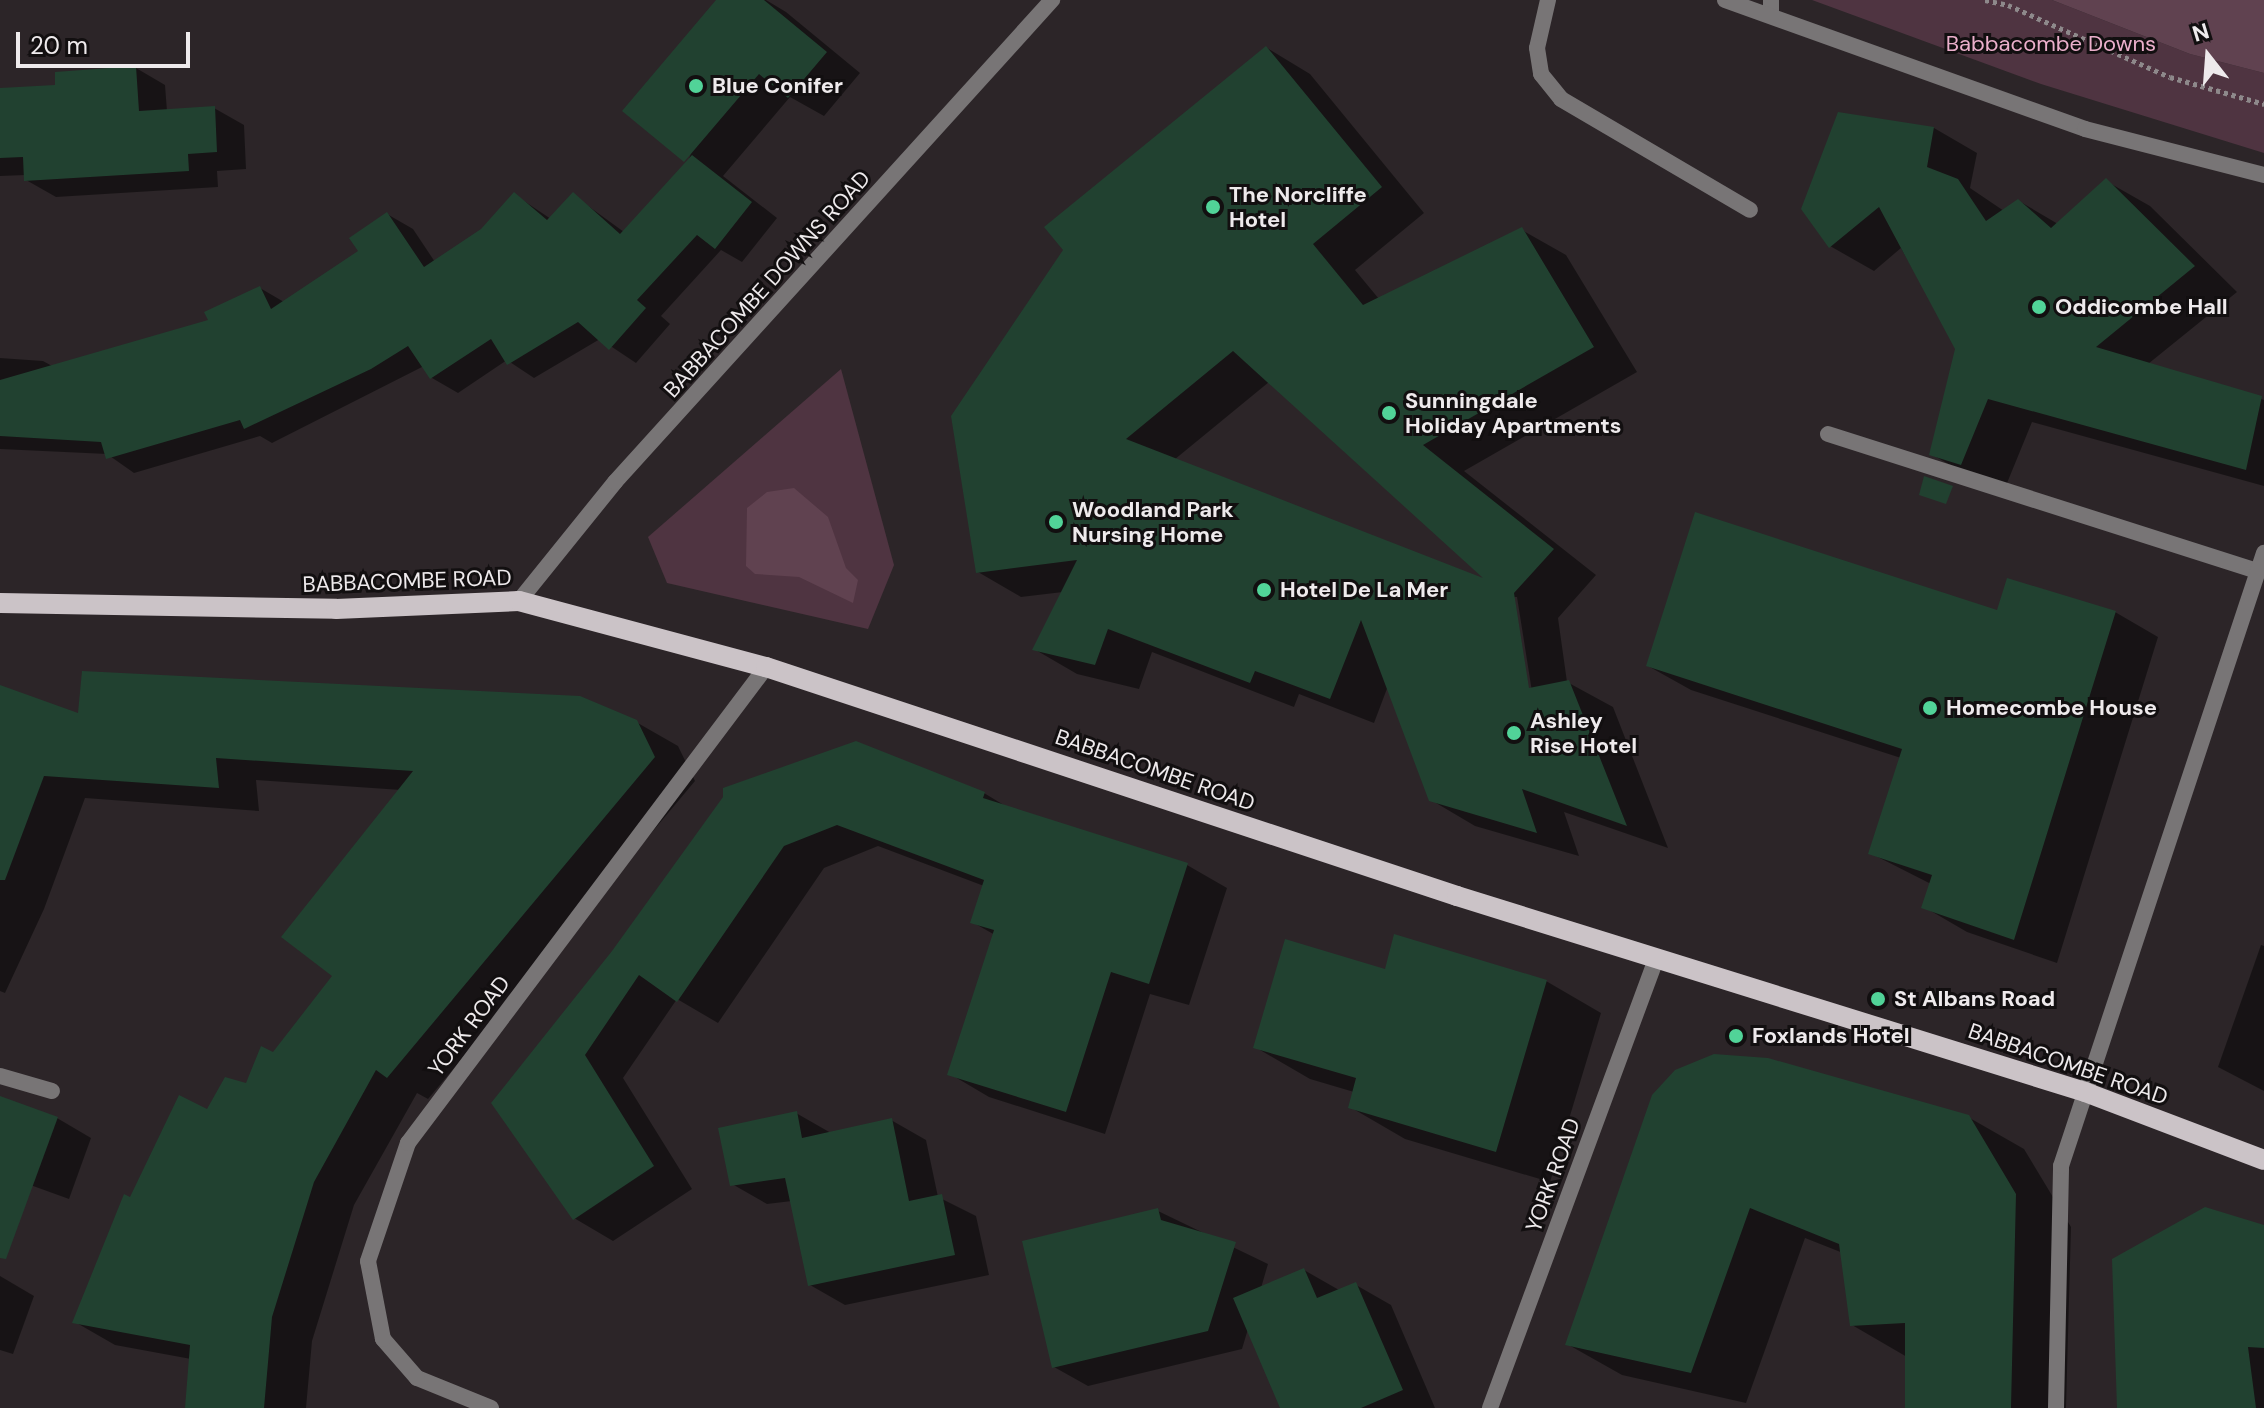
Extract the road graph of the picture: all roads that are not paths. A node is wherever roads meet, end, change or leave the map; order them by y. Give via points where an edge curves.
1 (1052, 0) edge
2 (1548, 0) edge
3 (1725, 0) edge
4 (1771, 7) edge
5 (2264, 175) edge
6 (1750, 210) dead end
7 (1828, 434) dead end
8 (2264, 553) edge
9 (2257, 571) junction
10 (519, 601) junction
11 (0, 603) edge
12 (766, 667) junction
13 (1657, 957) junction
14 (0, 1076) edge
15 (52, 1091) dead end
16 (2085, 1092) junction
17 (2264, 1160) edge
18 (463, 1402) edge
19 (491, 1408) edge
20 (1490, 1408) edge
21 (2056, 1408) edge

1 - 10 street, BABBACOMBE DOWNS ROAD via 615,482
2 - 6 street via 1537,48 1541,74 1561,99
3 - 4 street
4 - 5 street via 2085,129
7 - 9 street
8 - 9 street
9 - 16 street
10 - 11 main road, BABBACOMBE ROAD via 336,609
10 - 12 main road, BABBACOMBE ROAD
12 - 13 main road, BABBACOMBE ROAD
12 - 18 street, YORK ROAD via 408,1143 368,1261 383,1339 417,1378
13 - 16 main road, BABBACOMBE ROAD
13 - 20 street, YORK ROAD
14 - 15 street
16 - 17 main road, BABBACOMBE ROAD
16 - 21 street via 2061,1166
18 - 19 street, YORK ROAD

